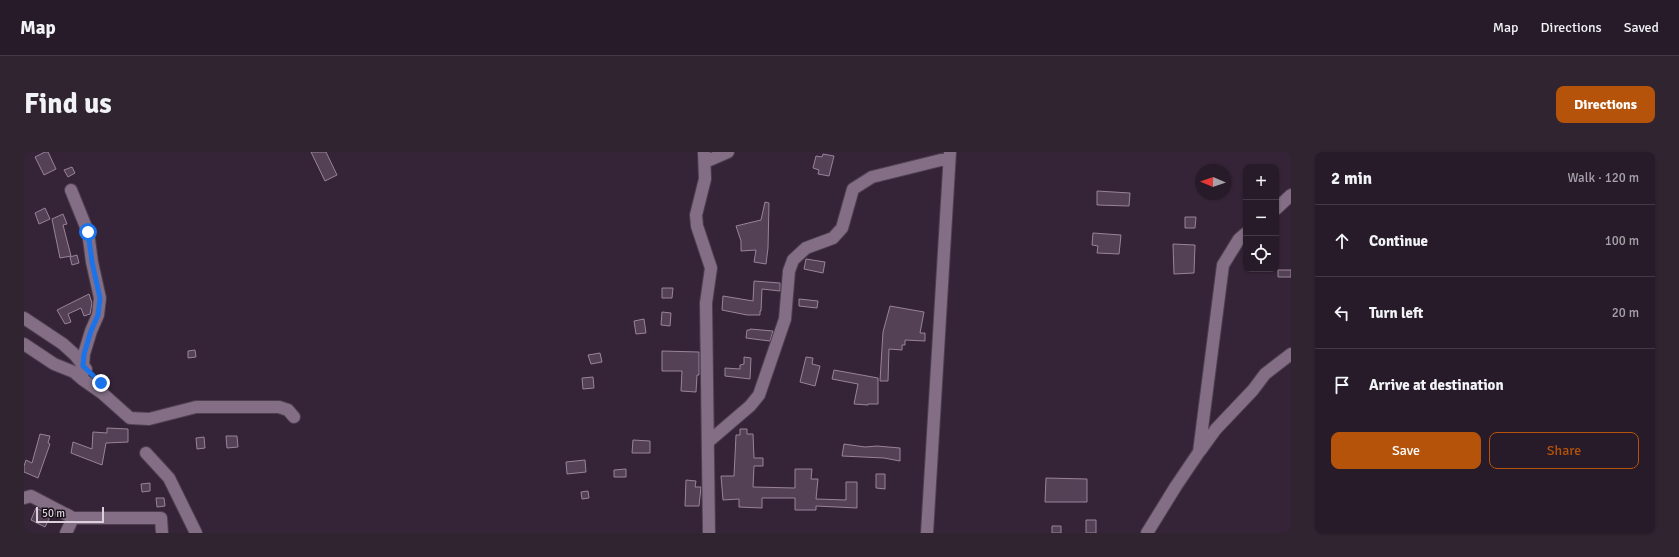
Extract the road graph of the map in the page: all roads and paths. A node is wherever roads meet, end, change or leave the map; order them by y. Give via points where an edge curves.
1 (728, 152) edge
2 (949, 155) edge
3 (704, 157) edge
4 (71, 190) dead end
5 (1291, 195) edge
6 (1279, 206) edge
7 (1243, 236) edge
8 (24, 318) edge
9 (24, 344) edge
10 (1291, 354) edge
11 (83, 366) junction
12 (82, 379) junction
13 (118, 407) junction
14 (294, 417) dead end
15 (708, 442) junction
16 (1199, 452) junction
17 (146, 453) dead end
18 (24, 500) edge
19 (73, 518) junction
20 (66, 533) edge
21 (162, 533) edge
22 (196, 533) edge
23 (709, 533) edge
24 (927, 533) edge
25 (1148, 533) edge

1 - 3 street
2 - 15 street via 872,177 853,189 842,228 833,238 806,248 793,260 789,271 785,319 759,395
2 - 24 street
3 - 15 street via 705,179 696,215 697,226 711,268 706,303
4 - 11 street via 88,232 100,298 98,315 84,354
5 - 6 street
7 - 16 street via 1223,265
8 - 11 street via 63,344
9 - 12 street
10 - 16 street via 1265,374
11 - 12 street
11 - 13 street via 101,383
12 - 13 street
13 - 14 street via 130,418 149,419 196,407 278,407 288,410
15 - 23 street
16 - 25 street
17 - 22 street via 169,478
18 - 19 street via 31,496
19 - 20 street
19 - 21 street via 161,518

